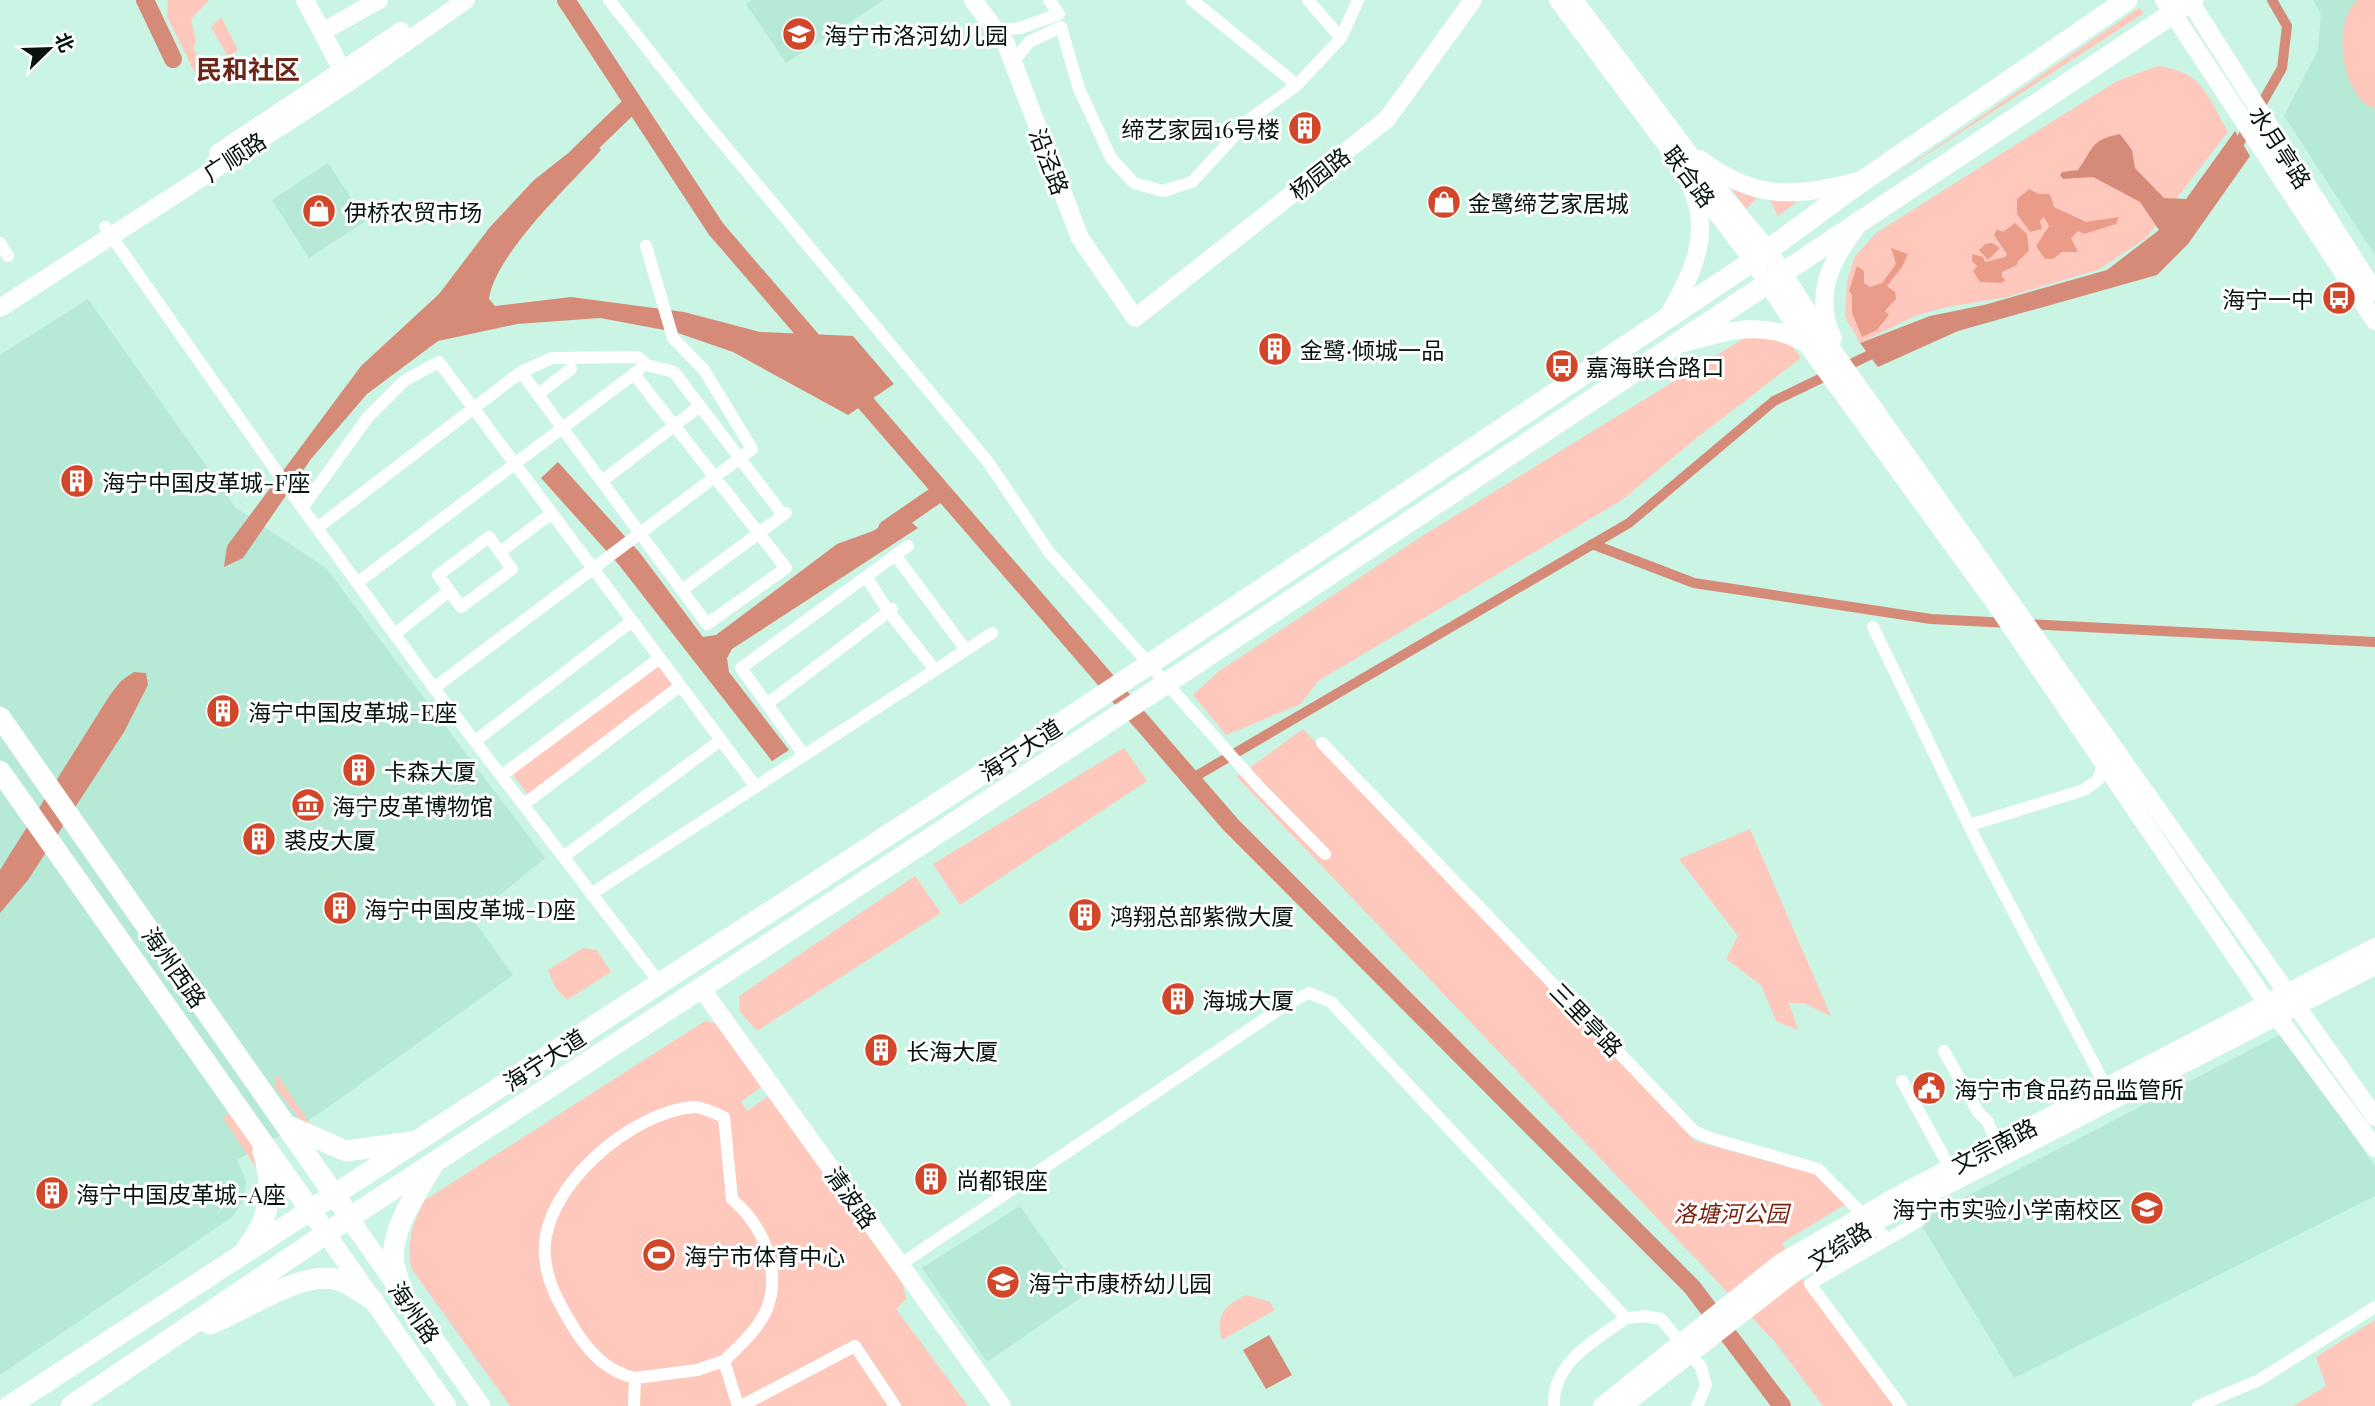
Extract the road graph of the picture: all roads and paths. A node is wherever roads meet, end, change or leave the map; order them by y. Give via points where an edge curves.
1 (305, 0) edge
2 (379, 0) edge
3 (610, 0) edge
4 (973, 0) edge
5 (1049, 0) edge
6 (1192, 0) edge
7 (1308, 0) edge
8 (1358, 0) edge
9 (1473, 0) edge
10 (1558, 0) edge
11 (1574, 0) edge
12 (2127, 0) edge
13 (457, 2) edge
14 (2182, 3) edge
15 (996, 31) junction
16 (322, 32) junction
17 (1341, 38) junction
18 (1013, 62) junction
19 (342, 70) junction
20 (1297, 85) junction
21 (1680, 151) junction
22 (1868, 178) junction
23 (1857, 225) junction
24 (109, 231) junction
25 (0, 243) edge
26 (646, 246) dead end
27 (1761, 255) junction
28 (8, 256) dead end
29 (1776, 279) junction
30 (2375, 292) edge
31 (0, 297) edge
32 (0, 308) edge
33 (1135, 318) joint
34 (1666, 319) junction
35 (2375, 321) edge
36 (1677, 345) junction
37 (1823, 349) junction
38 (647, 365) junction
39 (571, 369) dead end
40 (521, 372) junction
41 (634, 374) junction
42 (538, 394) junction
43 (700, 406) junction
44 (474, 408) junction
45 (674, 426) junction
46 (563, 428) junction
47 (740, 458) junction
48 (515, 464) junction
49 (715, 477) junction
50 (602, 481) junction
51 (300, 505) junction
52 (552, 513) junction
53 (317, 528) junction
54 (640, 533) junction
55 (758, 533) junction
56 (908, 546) dead end
57 (500, 552) junction
58 (895, 555) junction
59 (597, 566) junction
60 (866, 577) junction
61 (357, 583) junction
62 (682, 590) junction
63 (449, 591) junction
64 (2000, 599) junction
65 (890, 611) junction
66 (632, 621) junction
67 (1873, 626) dead end
68 (992, 633) dead end
69 (395, 634) junction
70 (966, 650) junction
71 (660, 658) junction
72 (935, 670) junction
73 (680, 686) junction
74 (434, 688) junction
75 (767, 704) junction
76 (0, 717) edge
77 (721, 740) junction
78 (475, 741) junction
79 (1322, 743) dead end
80 (804, 755) junction
81 (2107, 755) junction
82 (0, 771) edge
83 (501, 776) junction
84 (756, 787) junction
85 (523, 805) junction
86 (1970, 825) junction
87 (1325, 854) dead end
88 (563, 857) junction
89 (591, 894) junction
90 (2375, 947) edge
91 (2375, 966) edge
92 (659, 982) junction
93 (701, 988) junction
94 (2284, 992) junction
95 (2295, 1007) junction
96 (2272, 1010) junction
97 (1944, 1051) dead end
98 (1902, 1081) dead end
99 (2106, 1087) junction
100 (2375, 1117) edge
101 (284, 1123) junction
102 (259, 1137) junction
103 (421, 1140) junction
104 (1997, 1144) junction
105 (2375, 1148) edge
106 (435, 1162) junction
107 (1950, 1168) junction
108 (335, 1195) junction
109 (1900, 1202) junction
110 (310, 1211) junction
111 (349, 1218) junction
112 (327, 1235) junction
113 (1887, 1239) junction
114 (241, 1255) junction
115 (901, 1264) junction
116 (404, 1296) junction
117 (373, 1300) junction
118 (2375, 1307) edge
119 (1626, 1318) junction
120 (179, 1335) junction
121 (724, 1361) junction
122 (635, 1378) junction
123 (1603, 1405) edge
124 (9, 1406) edge
125 (71, 1406) edge
126 (447, 1406) edge
127 (481, 1406) edge
128 (634, 1406) edge
129 (740, 1406) edge
130 (895, 1406) edge
131 (1002, 1406) edge
132 (1553, 1406) edge
133 (1623, 1406) edge
134 (1697, 1406) edge
135 (1900, 1406) edge
136 (2198, 1406) edge

1 - 16 main road
2 - 16 main road
3 - 87 street via 702,118 988,462 1049,552
4 - 15 main road, 沿泾路
5 - 15 street via 1059,14
6 - 20 street
7 - 17 street
8 - 17 street
9 - 33 main road, 杨园路 via 1387,119
10 - 21 main road, 联合路
11 - 21 main road
12 - 22 highway, 海宁大道
13 - 19 main road, 广顺路
13 - 24 main road, 广顺路 via 351,81
14 - 23 highway, 海宁大道
14 - 30 main road, 水月亭路 via 2245,90
14 - 35 main road, 水月亭路 via 2235,107
15 - 18 main road, 沿泾路
16 - 19 main road
17 - 20 street
18 - 20 street via 1029,42 1061,27 1079,89 1111,158 1134,183 1163,191 1192,182 1250,119
18 - 33 main road, 沿泾路 via 1080,238
19 - 24 main road, 广顺路
21 - 22 main road via 1739,185 1767,192 1800,194
21 - 27 main road
21 - 34 main road via 1700,216 1698,248 1691,276
22 - 27 highway, 海宁大道
23 - 29 highway, 海宁大道
23 - 37 main road via 1833,257 1824,295 1827,325
24 - 31 main road, 广顺路
24 - 32 main road, 广顺路
24 - 51 street
25 - 28 street
26 - 47 street via 673,338 704,370 752,449
27 - 29 main road
27 - 34 highway, 海宁大道
29 - 36 highway, 海宁大道
29 - 37 main road
34 - 92 highway, 海宁大道 via 1079,711
36 - 37 main road via 1736,328 1785,332
36 - 93 highway, 海宁大道
37 - 64 main road via 1855,381
37 - 64 main road via 1842,392
38 - 40 street via 638,357 552,358
38 - 41 street
38 - 43 street via 674,372
39 - 42 street
40 - 42 street
40 - 44 street
41 - 45 street
41 - 46 street
42 - 46 street
43 - 45 street
43 - 47 street
44 - 48 street
44 - 51 street via 439,362 405,380 368,417
44 - 53 street
45 - 49 street
45 - 50 street
46 - 48 street
46 - 50 street
47 - 49 street
47 - 55 street via 784,514
48 - 52 street
48 - 61 street
49 - 54 street
49 - 55 street
50 - 54 street
51 - 53 street
52 - 57 street
52 - 59 street
53 - 61 street
54 - 59 street
54 - 62 street
55 - 62 street
55 - 62 street via 786,568 707,624
56 - 58 street
57 - 63 street via 489,537 438,575
57 - 63 street via 512,569 461,607
58 - 60 street
58 - 70 street
59 - 66 street
59 - 74 street
60 - 65 street
60 - 75 street via 741,668
61 - 69 street
63 - 69 street
64 - 81 main road
65 - 72 street
65 - 75 street
66 - 71 street
66 - 78 street
67 - 86 street
68 - 70 street
69 - 74 street
70 - 72 street
71 - 73 street
71 - 83 street
72 - 80 street
73 - 77 street
73 - 85 street
74 - 78 street
75 - 80 street
76 - 101 highway, 海州西路
77 - 84 street
77 - 88 street
78 - 83 street
79 - 113 street, 三里亭路 via 1694,1131 1818,1169
80 - 84 street
81 - 86 street via 2098,780 2084,790
81 - 94 main road
81 - 96 main road
82 - 102 highway, 海州西路
83 - 85 street
84 - 89 street
85 - 88 street
86 - 99 street
88 - 89 street
89 - 92 street
90 - 94 main road, 文宗南路
91 - 95 main road, 文综路
92 - 103 highway, 海宁大道
93 - 106 highway, 海宁大道
93 - 115 main road, 清波路
94 - 95 main road
94 - 96 main road, 文宗南路
95 - 96 main road, 文综路
95 - 100 main road
96 - 99 main road, 文宗南路
96 - 105 main road
96 - 109 main road, 文综路
97 - 104 street via 1978,1112 1989,1122
98 - 107 street
99 - 104 main road, 文宗南路
101 - 103 highway via 346,1152
101 - 108 highway, 海州西路
102 - 110 highway, 海州西路
102 - 114 highway via 270,1202 256,1237
103 - 108 highway, 海宁大道
104 - 107 main road, 文宗南路
106 - 111 highway, 海宁大道
106 - 116 highway via 414,1196 396,1241 394,1262
107 - 109 main road, 文宗南路
108 - 110 highway, 海宁大道
108 - 111 highway, 海州西路
109 - 113 street via 1919,1221
109 - 123 main road, 文宗南路 via 1780,1263
109 - 133 main road, 文综路 via 1793,1274
110 - 112 highway, 海州西路
110 - 114 highway, 海宁大道
111 - 112 highway, 海宁大道
111 - 116 main road, 海州路
112 - 117 main road, 海州路
112 - 120 highway, 海宁大道
113 - 135 street via 1810,1284
114 - 124 highway, 海宁大道
115 - 119 street via 1309,993 1331,1002
115 - 131 main road, 清波路
116 - 127 main road, 海州路
117 - 120 highway via 338,1280 318,1277
117 - 126 main road, 海州路
118 - 136 street via 2259,1380
119 - 132 street via 1563,1369 1553,1387
119 - 134 street via 1661,1319 1701,1367 1706,1385
120 - 125 highway, 海宁大道
121 - 122 street via 697,1370
121 - 122 street via 750,1335 767,1307 773,1280 765,1243 750,1214 732,1199 724,1117 697,1107 653,1118 602,1148 553,1210 544,1255 553,1293 584,1345 619,1374
121 - 129 street
122 - 128 street
129 - 130 street via 855,1346

